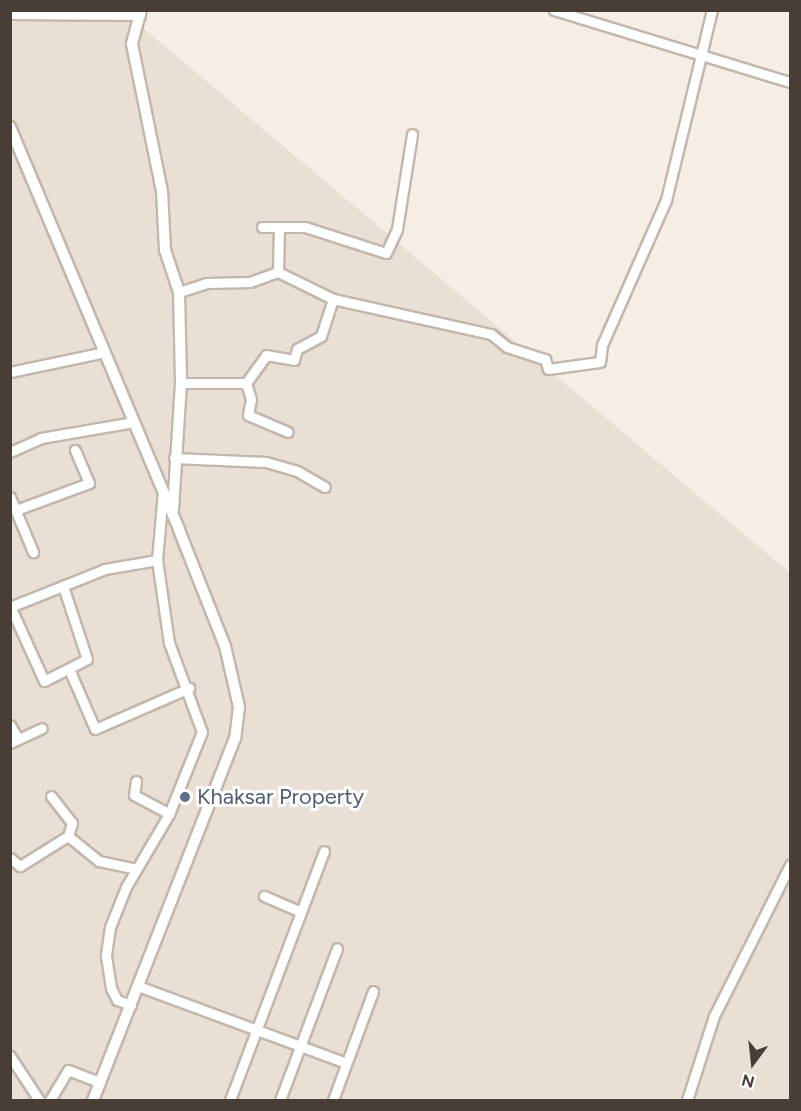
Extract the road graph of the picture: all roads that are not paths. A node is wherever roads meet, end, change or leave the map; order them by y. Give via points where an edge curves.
1 (554, 10) edge
2 (712, 10) edge
3 (140, 13) edge
4 (10, 14) edge
5 (701, 55) junction
6 (790, 82) edge
7 (10, 127) edge
8 (412, 134) dead end
9 (262, 227) dead end
10 (279, 229) junction
11 (278, 272) junction
12 (179, 292) junction
13 (333, 299) junction
14 (105, 352) junction
15 (10, 372) edge
16 (181, 383) junction
17 (246, 383) junction
18 (134, 422) junction
19 (288, 432) dead end
20 (75, 450) dead end
21 (10, 452) edge
22 (174, 458) junction
23 (325, 487) dead end
24 (163, 492) junction
25 (10, 496) edge
26 (16, 510) junction
27 (172, 513) junction
28 (33, 552) dead end
29 (157, 560) junction
30 (63, 586) junction
31 (11, 607) edge
32 (69, 669) junction
33 (189, 688) junction
34 (10, 725) edge
35 (42, 728) dead end
36 (14, 741) edge
37 (136, 781) dead end
38 (51, 796) dead end
39 (169, 814) junction
40 (68, 836) junction
41 (324, 851) dead end
42 (10, 858) edge
43 (790, 865) edge
44 (136, 869) junction
45 (264, 896) dead end
46 (301, 912) junction
47 (337, 948) dead end
48 (138, 986) junction
49 (373, 992) dead end
50 (131, 1005) junction
51 (256, 1030) junction
52 (301, 1047) junction
53 (10, 1056) edge
54 (346, 1064) junction
55 (100, 1082) junction
56 (39, 1101) edge
57 (50, 1101) edge
58 (93, 1101) edge
59 (230, 1101) edge
60 (280, 1101) edge
61 (333, 1101) edge
62 (687, 1101) edge

1 - 5 street
2 - 5 street
3 - 4 street
3 - 12 street via 132,44 162,191 165,250
5 - 6 street
5 - 13 street via 666,200 603,345 600,362 548,369 545,359 507,347 491,334
7 - 14 street
8 - 10 street via 397,229 386,253 305,227
9 - 10 street
10 - 11 street
11 - 12 street via 250,282 206,283
11 - 13 street
12 - 16 street
13 - 17 street via 315,343 297,349 294,360 266,355
14 - 15 street
14 - 18 street
16 - 17 street
16 - 22 street
17 - 19 street via 251,399 248,415
18 - 21 street via 41,438
18 - 24 street
20 - 26 street via 89,483
22 - 23 street via 266,462 297,471
22 - 27 street
24 - 27 street
24 - 29 street
25 - 26 street
26 - 28 street
27 - 48 street via 225,646 239,707 235,738
29 - 30 street via 105,568
29 - 33 street via 170,644
30 - 31 street
30 - 32 street via 87,659
31 - 32 street via 40,679
32 - 33 street via 95,729
33 - 39 street via 202,732
34 - 36 street
35 - 36 street
37 - 39 street via 134,795
38 - 40 street via 73,825
39 - 44 street
40 - 42 street via 20,866
40 - 44 street via 99,861
41 - 46 street
43 - 62 street via 714,1016
44 - 50 street via 110,927 106,955 117,1000
45 - 46 street
46 - 51 street
47 - 52 street
48 - 50 street
48 - 51 street
49 - 54 street
50 - 55 street
51 - 52 street
51 - 59 street
52 - 54 street
52 - 60 street
53 - 56 street
54 - 61 street
55 - 57 street via 68,1070
55 - 58 street

